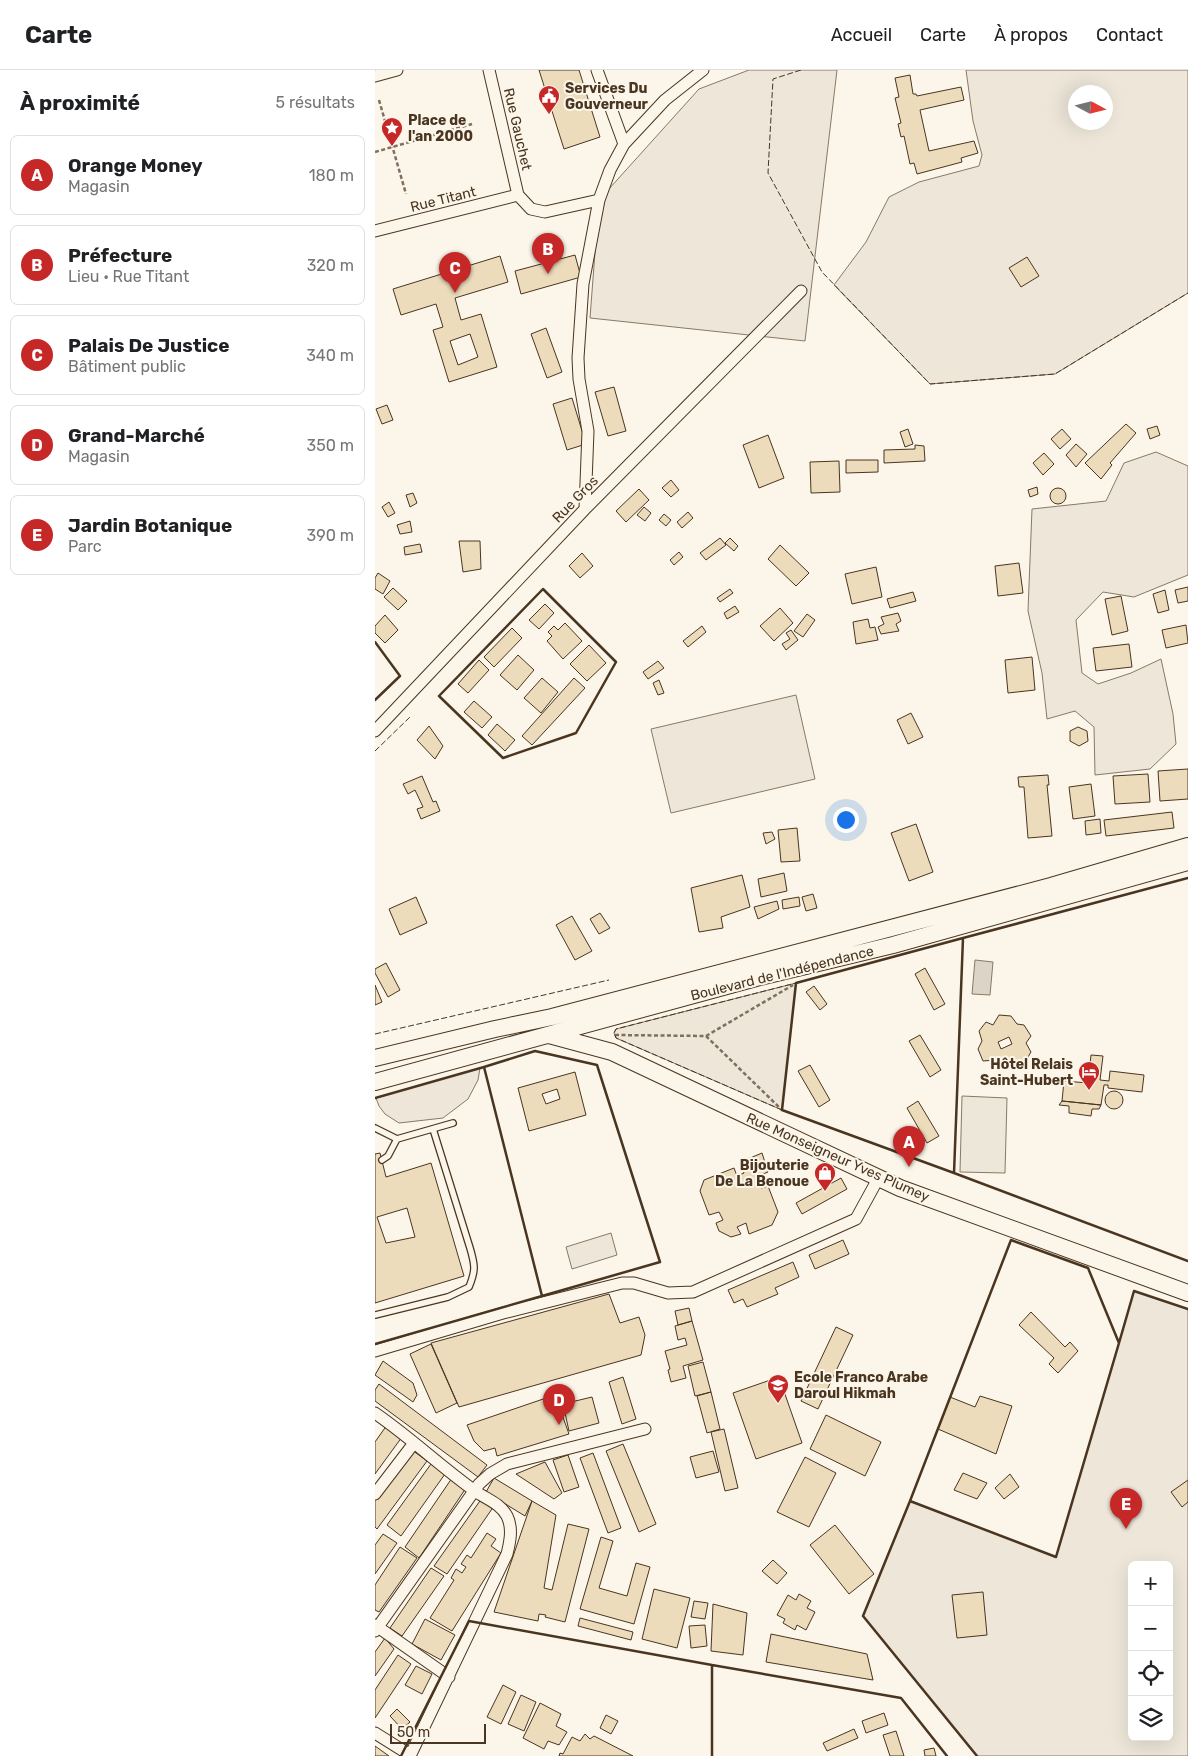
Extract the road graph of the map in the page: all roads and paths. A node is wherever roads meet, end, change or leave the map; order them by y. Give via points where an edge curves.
1 (397, 70) edge
2 (489, 70) edge
3 (597, 70) edge
4 (703, 70) edge
5 (375, 76) edge
6 (379, 100) dead end
7 (472, 124) dead end
8 (624, 144) junction
9 (393, 147) junction
10 (375, 152) edge
11 (406, 194) dead end
12 (518, 194) junction
13 (599, 200) junction
14 (375, 232) edge
15 (801, 291) dead end
16 (585, 509) junction
17 (375, 731) edge
18 (1188, 846) edge
19 (1188, 862) edge
20 (796, 983) dead end
21 (495, 1029) junction
22 (548, 1035) junction
23 (615, 1035) dead end
24 (706, 1036) junction
25 (375, 1058) edge
26 (375, 1082) edge
27 (782, 1110) dead end
28 (453, 1123) dead end
29 (375, 1128) edge
30 (433, 1129) junction
31 (397, 1139) junction
32 (381, 1160) dead end
33 (879, 1178) junction
34 (1188, 1292) edge
35 (375, 1315) edge
36 (375, 1350) edge
37 (375, 1413) edge
38 (645, 1429) dead end
39 (414, 1442) junction
40 (475, 1491) junction
41 (375, 1494) edge
42 (376, 1628) edge
43 (449, 1677) junction
44 (375, 1733) edge
45 (410, 1756) edge

1 - 5 street
2 - 12 street, Rue Gauchet
3 - 8 street
4 - 8 street via 665,100
6 - 9 path
7 - 9 path
8 - 13 street
9 - 10 path
9 - 11 path
12 - 13 street via 531,209 545,212
12 - 14 street, Rue Titant
13 - 16 street via 583,284 578,358 588,431
15 - 16 street, Rue Gros
16 - 17 street, Rue Gros
18 - 21 main road, Boulevard de l'Indépendance via 1051,886 552,1017
19 - 22 main road, Boulevard de l'Indépendance via 893,945 756,978
20 - 24 path
21 - 22 main road
21 - 25 main road, Boulevard de l'Indépendance
22 - 26 main road, Boulevard de l'Indépendance
22 - 33 main road, Rue Monseigneur Yves Plumey via 612,1052
23 - 24 path
24 - 27 path
28 - 30 lane
29 - 31 lane
30 - 31 lane
30 - 35 lane via 475,1263 475,1273 469,1287 448,1296
31 - 32 lane via 388,1156
33 - 34 main road, Rue Monseigneur Yves Plumey
33 - 36 street via 855,1219 693,1292 668,1293 622,1282
37 - 39 street
38 - 40 street via 507,1464 490,1474
39 - 40 street
39 - 41 street
40 - 42 street
40 - 43 street via 499,1505 508,1517 511,1539
42 - 43 street
43 - 45 street
44 - 45 street

